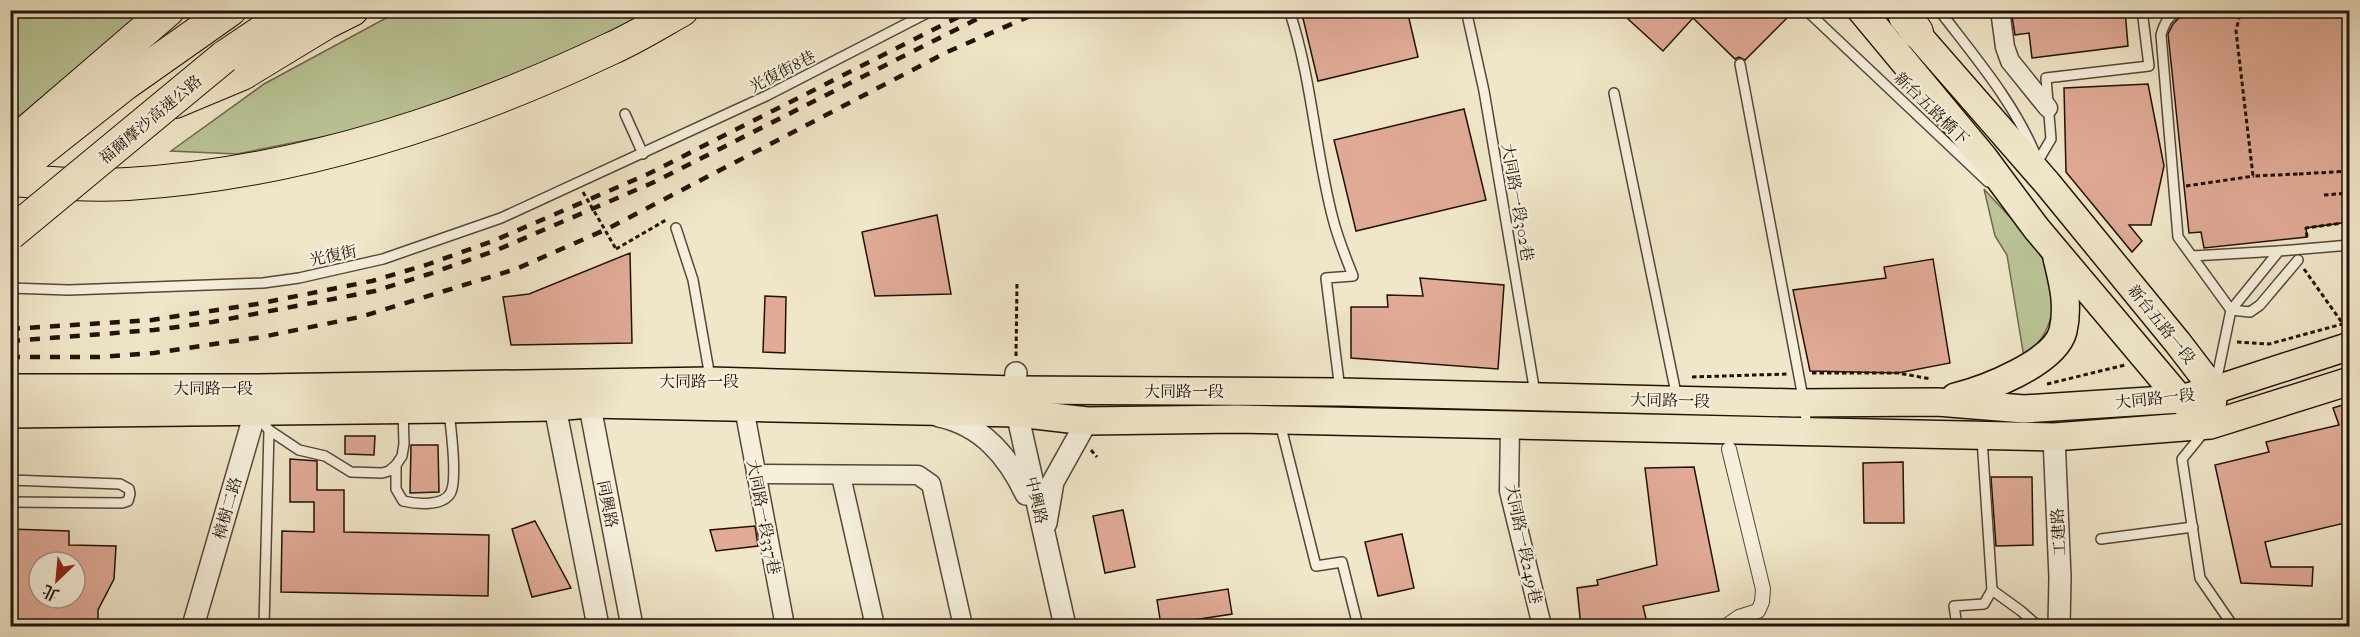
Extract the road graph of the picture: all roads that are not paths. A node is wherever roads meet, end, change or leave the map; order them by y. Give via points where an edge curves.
1 (168, 10) edge
2 (230, 10) edge
3 (294, 10) edge
4 (352, 10) edge
5 (682, 10) edge
6 (933, 10) edge
7 (1289, 10) edge
8 (1466, 10) edge
9 (1806, 10) edge
10 (1861, 10) edge
11 (1939, 10) edge
12 (2000, 10) edge
13 (2142, 10) edge
14 (2180, 10) edge
15 (1905, 18) edge
16 (1740, 64) dead end
17 (233, 66) junction
18 (1614, 93) dead end
19 (2048, 108) junction
20 (625, 114) dead end
21 (10, 146) edge
22 (643, 154) junction
23 (2043, 172) junction
24 (10, 175) edge
25 (10, 180) edge
26 (676, 228) dead end
27 (2036, 228) junction
28 (10, 234) edge
29 (2349, 245) edge
30 (2055, 251) junction
31 (2279, 251) junction
32 (2192, 256) junction
33 (2298, 260) dead end
34 (10, 288) edge
35 (2231, 310) junction
36 (2349, 346) edge
37 (710, 381) junction
38 (2349, 381) edge
39 (10, 388) edge
40 (2214, 390) junction
41 (1237, 391) junction
42 (1016, 392) junction
43 (1340, 392) junction
44 (587, 393) junction
45 (552, 395) junction
46 (1536, 398) junction
47 (2180, 399) junction
48 (1678, 401) junction
49 (1752, 402) junction
50 (1804, 402) junction
51 (1937, 402) junction
52 (744, 408) junction
53 (261, 410) junction
54 (403, 410) junction
55 (448, 410) junction
56 (917, 411) junction
57 (10, 414) edge
58 (1237, 419) junction
59 (1280, 420) junction
60 (1087, 422) junction
61 (2210, 425) junction
62 (1510, 426) junction
63 (1760, 430) junction
64 (1807, 432) junction
65 (1981, 435) junction
66 (2054, 436) junction
67 (1729, 449) dead end
68 (396, 465) junction
69 (756, 474) junction
70 (841, 476) junction
71 (10, 480) edge
72 (10, 502) edge
73 (2193, 527) junction
74 (1044, 532) junction
75 (2101, 539) dead end
76 (1992, 590) junction
77 (193, 627) edge
78 (264, 627) edge
79 (598, 627) edge
80 (632, 627) edge
81 (785, 627) edge
82 (876, 627) edge
83 (963, 627) edge
84 (1065, 627) edge
85 (1358, 627) edge
86 (1542, 627) edge
87 (1726, 627) edge
88 (1957, 627) edge
89 (2038, 627) edge
90 (2059, 627) edge
91 (2233, 627) edge

1 - 21 highway
2 - 24 highway via 125,84
3 - 17 highway, 福爾摩沙高速公路
4 - 17 highway
5 - 25 highway via 612,49 494,100 278,164 128,184
6 - 22 lane, 光復街8巷
7 - 43 lane via 1333,220 1353,276 1326,278
8 - 46 lane, 大同路一段302巷 via 1484,92
9 - 27 lane, 新台五路橋下
10 - 27 main road, 新台五路一段 via 1984,158
11 - 23 lane via 2027,134
12 - 19 street via 2010,61
13 - 19 lane via 2149,66 2046,78
14 - 32 lane via 2167,20 2161,35 2178,237
15 - 23 main road, 新台五路一段
16 - 50 lane
17 - 28 highway, 福爾摩沙高速公路, bridge via 166,106
18 - 48 lane
19 - 23 lane via 2051,139
20 - 22 lane
22 - 34 lane, 光復街 via 501,218 383,259 299,278 69,290
23 - 40 main road, 新台五路一段
26 - 37 lane via 693,280
27 - 30 main road, 新台五路一段
29 - 31 lane
30 - 47 main road, 新台五路一段
30 - 51 main road via 2067,301 2062,333 2051,349 2028,367 1985,390
31 - 32 lane
31 - 35 lane
32 - 35 lane
33 - 35 lane via 2260,305 2250,312
35 - 40 lane
36 - 40 main road, 大同路一段
37 - 42 main road, 大同路一段
37 - 44 main road, 大同路一段
37 - 52 lane
38 - 61 main road, 大同路一段
39 - 53 main road, 大同路一段
40 - 47 main road, 大同路一段
40 - 61 main road
41 - 42 main road, 大同路一段
41 - 43 main road, 大同路一段
41 - 58 main road
42 - 56 main road, 大同路一段
42 - 60 main road, 大同路一段
42 - 74 street, 中興路
43 - 46 main road, 大同路一段
44 - 45 main road, 大同路一段
44 - 52 main road, 大同路一段
44 - 80 street, 同興路
45 - 53 main road, 大同路一段
45 - 55 main road, 大同路一段
45 - 79 street, 同興路
46 - 48 main road, 大同路一段
47 - 51 main road, 大同路一段 via 2024,409
47 - 61 main road, 新台五路一段
48 - 49 main road, 大同路一段
49 - 50 main road, 大同路一段
49 - 63 street
50 - 51 main road, 大同路一段
50 - 64 lane
52 - 56 main road, 大同路一段
52 - 69 street, 大同路一段337巷
53 - 54 main road, 大同路一段
53 - 57 main road, 大同路一段
53 - 68 lane via 299,450 325,456 351,472 382,473
53 - 77 street, 樟樹二路
53 - 78 lane
54 - 55 main road, 大同路一段
54 - 68 lane via 404,444
55 - 68 lane via 453,481 446,499 403,501 396,489
56 - 74 street via 958,420 989,440 1014,469
58 - 59 main road, 大同路一段
58 - 60 main road, 大同路一段
59 - 62 main road, 大同路一段
59 - 85 lane via 1316,566 1342,561
60 - 74 street via 1053,482
61 - 66 main road, 大同路一段
61 - 73 lane via 2182,459
62 - 63 main road, 大同路一段
62 - 86 street, 大同路一段249巷 via 1509,491
63 - 64 main road, 大同路一段
64 - 65 main road, 大同路一段
65 - 66 main road, 大同路一段
65 - 76 lane
66 - 90 street, 工建路
67 - 87 street via 1762,602 1758,611 1739,617
69 - 70 street
69 - 81 street, 大同路一段337巷
70 - 82 street
70 - 83 street via 918,475 931,484
71 - 72 lane via 120,484 130,494 128,501 122,503
73 - 75 lane
73 - 91 lane via 2200,578
74 - 84 street, 中興路
76 - 88 lane via 1984,604 1954,606
76 - 89 lane

